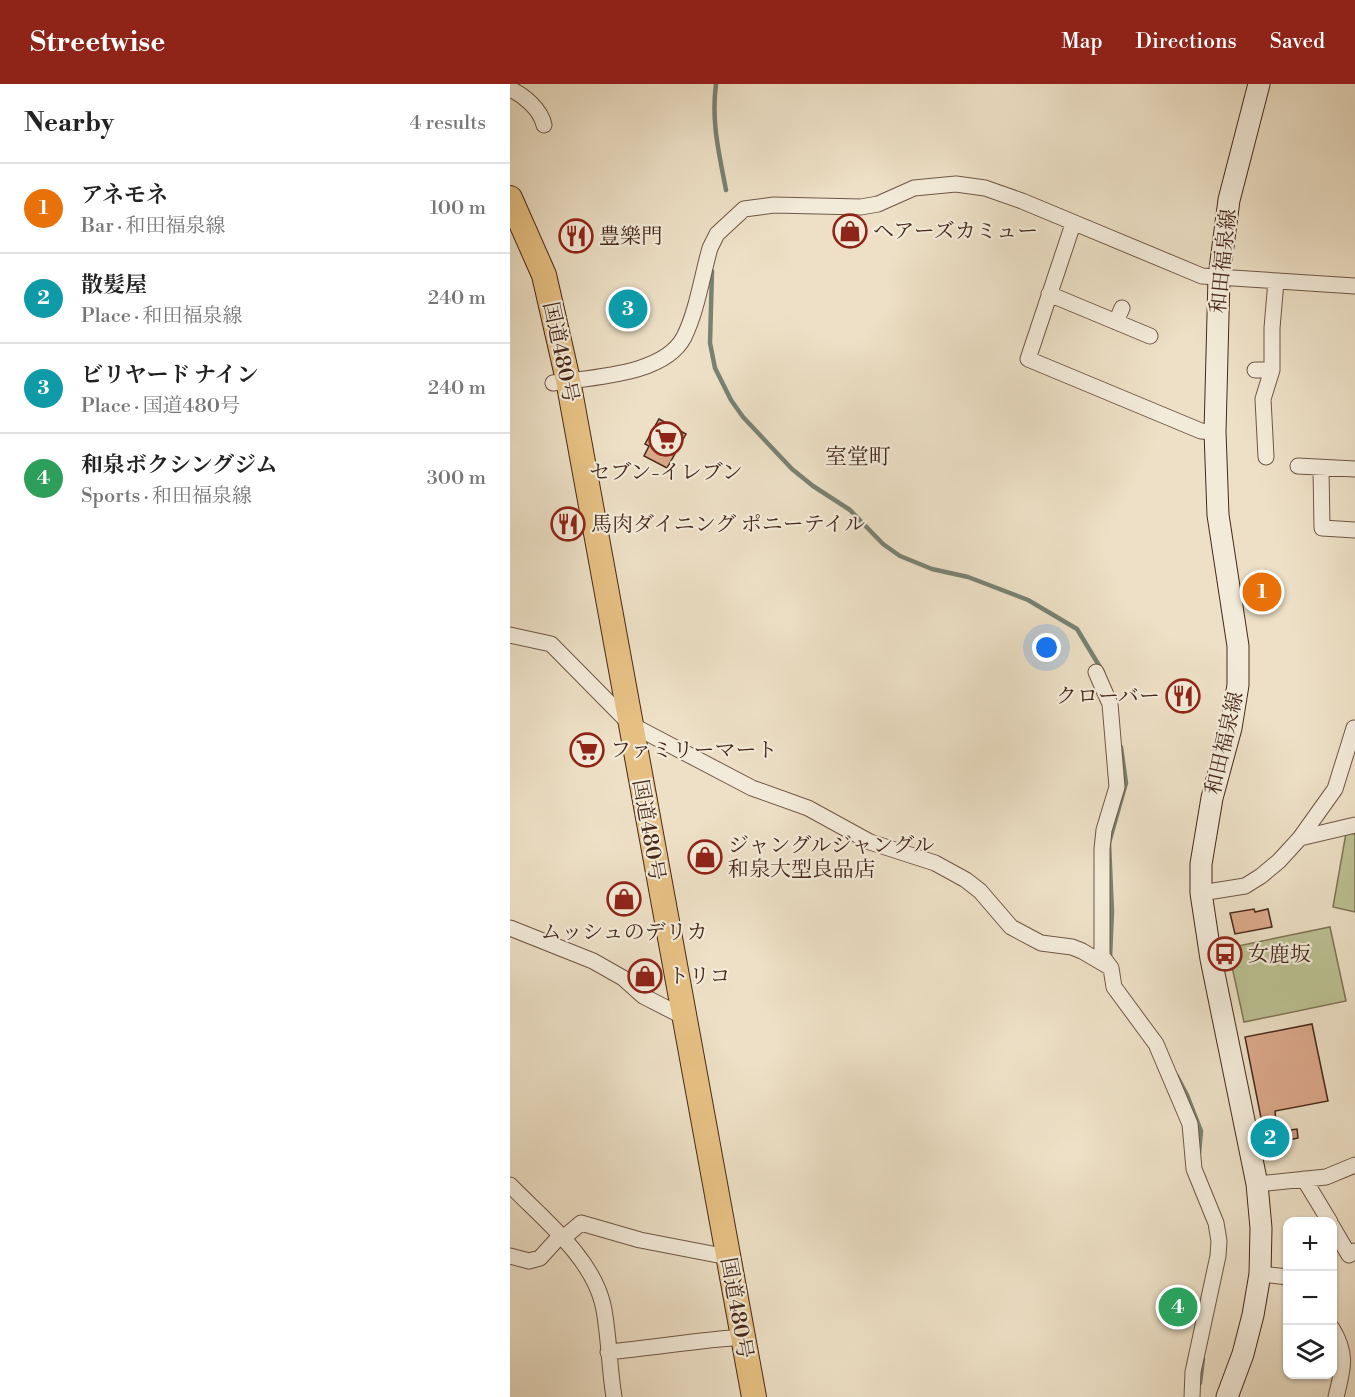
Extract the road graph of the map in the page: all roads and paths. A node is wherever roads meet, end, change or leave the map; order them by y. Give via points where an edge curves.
1 (1259, 84) edge
2 (510, 89) edge
3 (544, 125) dead end
4 (510, 198) edge
5 (1073, 224) junction
6 (1219, 277) junction
7 (1276, 281) junction
8 (1355, 286) edge
9 (1049, 294) junction
10 (1150, 336) dead end
11 (1255, 370) dead end
12 (1272, 370) junction
13 (560, 382) junction
14 (1215, 432) junction
15 (1261, 447) dead end
16 (1298, 466) dead end
17 (1321, 468) junction
18 (1355, 469) edge
19 (1355, 530) edge
20 (510, 636) edge
21 (1096, 672) dead end
22 (630, 724) junction
23 (1354, 728) edge
24 (1355, 825) edge
25 (1300, 838) junction
26 (1201, 893) junction
27 (510, 928) edge
28 (1110, 968) junction
29 (684, 1017) junction
30 (1355, 1165) edge
31 (1304, 1179) junction
32 (1257, 1184) junction
33 (510, 1185) edge
34 (1328, 1217) edge
35 (1337, 1234) edge
36 (561, 1237) junction
37 (1355, 1251) edge
38 (510, 1256) edge
39 (728, 1257) junction
40 (1260, 1274) junction
41 (1283, 1277) edge
42 (743, 1336) junction
43 (1337, 1336) edge
44 (608, 1352) junction
45 (614, 1397) edge
46 (753, 1397) edge
47 (1192, 1397) edge
48 (1227, 1397) edge
49 (1336, 1397) edge

1 - 6 main road, 和田福泉線 via 1229,200
2 - 3 street via 528,101
4 - 13 highway, 国道480号 via 544,275
5 - 6 street via 1202,276
5 - 9 street
5 - 13 street via 985,188 956,184 915,188 861,207 816,204 744,209 713,241 683,338 670,353 622,374
6 - 7 street
6 - 14 main road, 和田福泉線
7 - 8 street
7 - 12 street
9 - 10 street via 1119,315
9 - 14 street via 1028,359 1201,431
11 - 12 street
12 - 15 street via 1263,399
13 - 22 highway, 国道480号
14 - 26 main road, 和田福泉線 via 1218,515 1238,646 1238,685 1204,838
16 - 17 street
17 - 18 street
17 - 19 street via 1322,528
20 - 22 street via 551,644
21 - 28 street via 1110,704 1117,787 1102,849 1102,956
22 - 28 street via 752,788 808,808 870,842 935,863 980,891 1011,927 1041,943 1082,951
22 - 29 highway, 国道480号
23 - 25 street via 1335,789
24 - 25 street
25 - 26 street via 1245,886
26 - 32 main road, 和田福泉線
27 - 29 street via 594,961 624,978 643,996
28 - 47 street via 1114,987 1156,1044 1190,1124 1194,1169 1216,1223 1218,1256 1193,1372
29 - 39 highway, 国道480号
30 - 31 street via 1326,1177
31 - 32 street
31 - 34 street
32 - 40 main road, 和田福泉線
33 - 36 street
35 - 37 street via 1350,1255
36 - 38 street via 540,1258 529,1261
36 - 39 street via 581,1223 640,1240
36 - 44 street via 591,1273 603,1304
39 - 42 highway, 国道480号
40 - 41 street
40 - 48 main road, 和田福泉線 via 1253,1315
42 - 44 street
42 - 46 highway, 国道480号
43 - 49 street via 1344,1364
44 - 45 street

